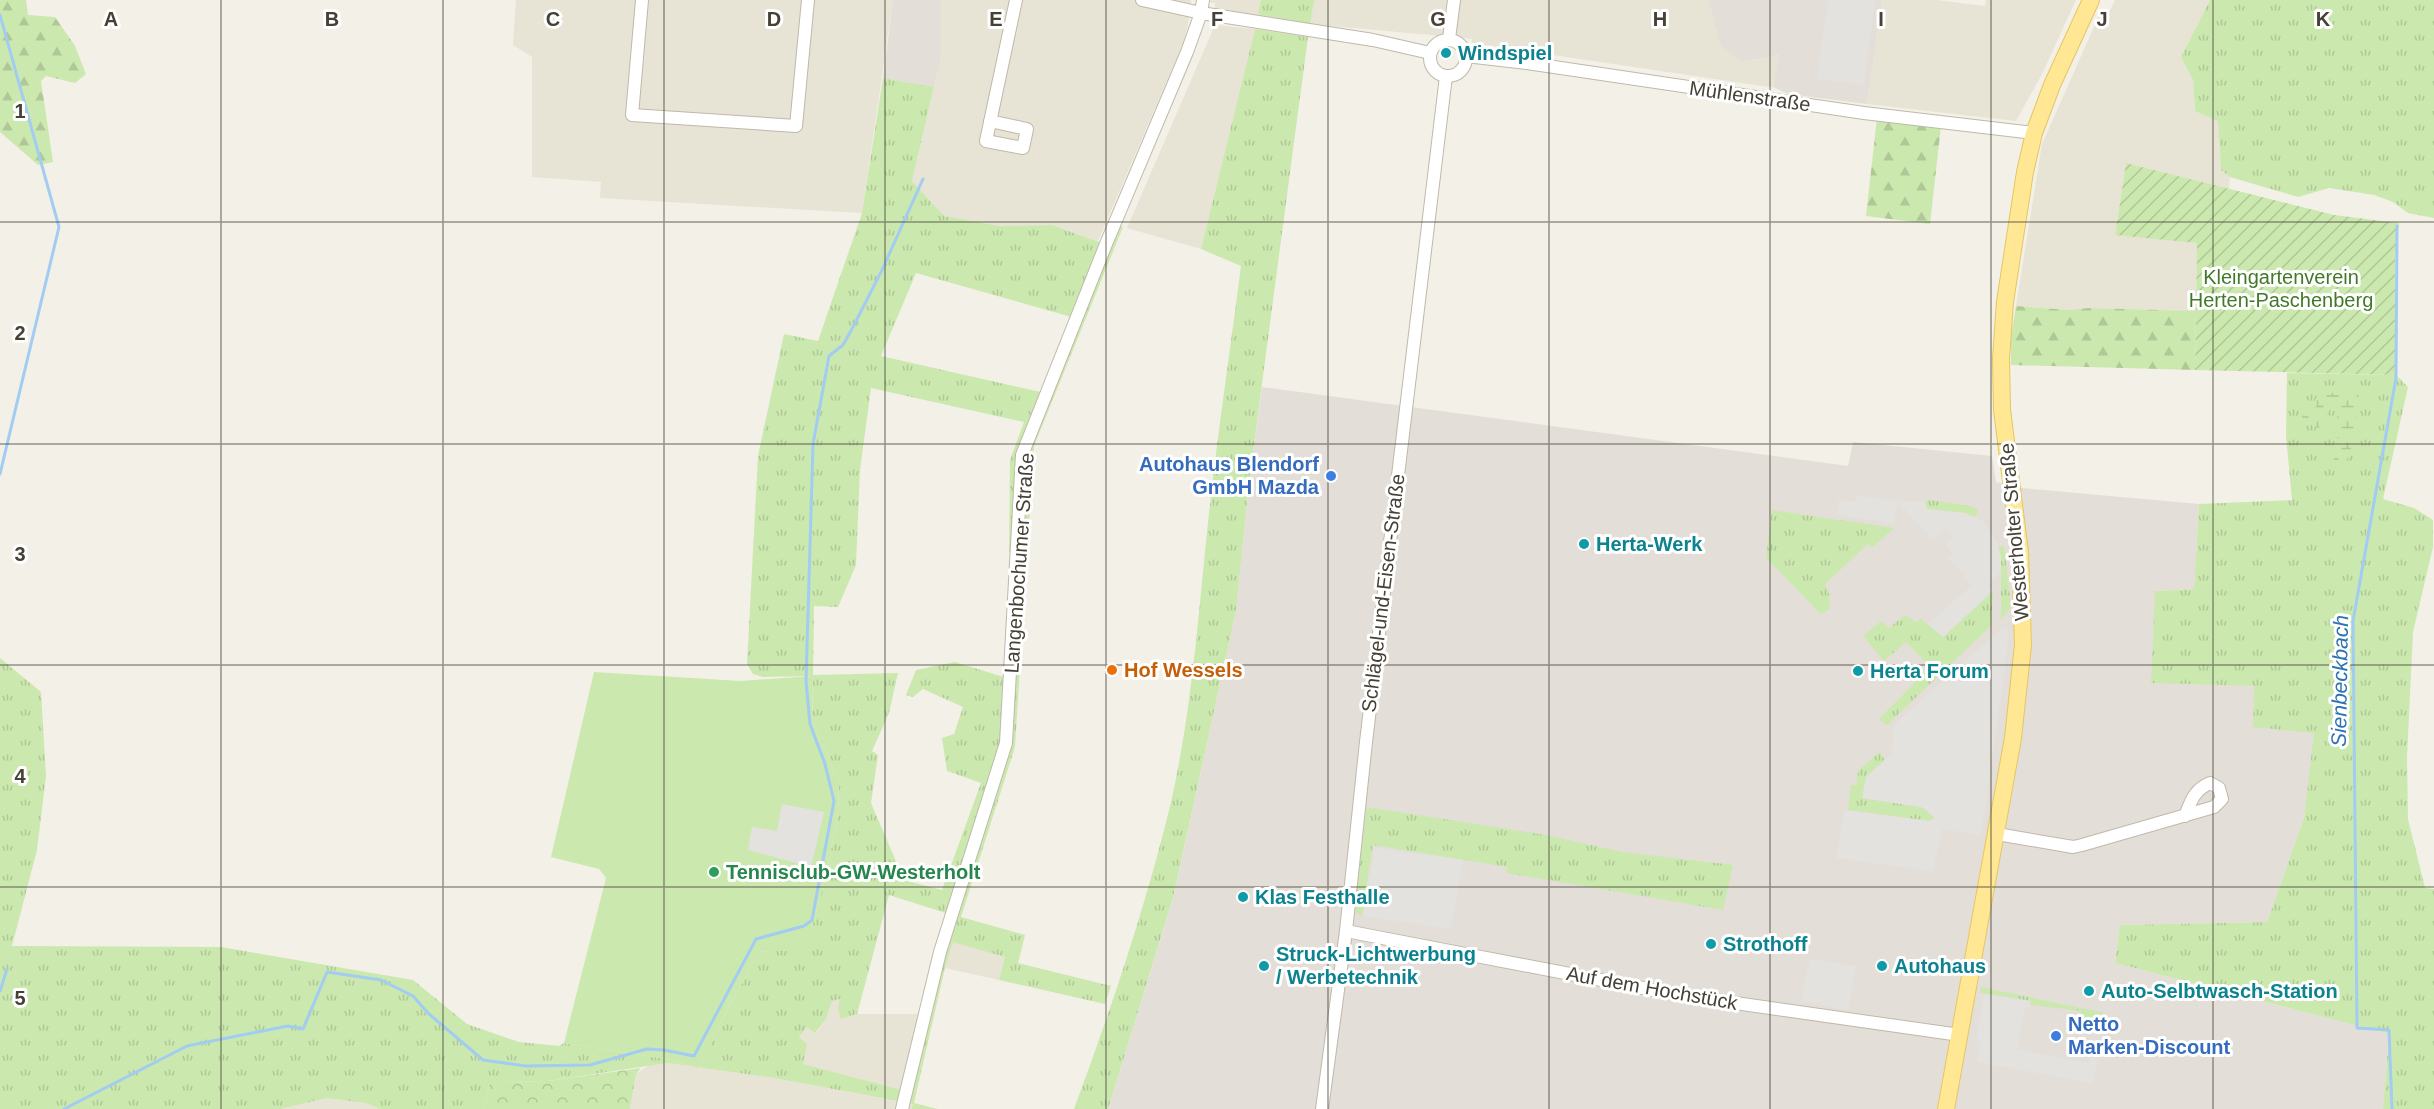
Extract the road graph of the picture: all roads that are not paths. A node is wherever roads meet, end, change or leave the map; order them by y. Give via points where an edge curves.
1 (642, 0) edge
2 (808, 0) edge
3 (1016, 0) edge
4 (1142, 0) edge
5 (1203, 0) edge
6 (1454, 0) edge
7 (2091, 0) edge
8 (1201, 13) junction
9 (1449, 39) junction
10 (1430, 53) junction
11 (1466, 56) junction
12 (1446, 76) junction
13 (990, 121) dead end
14 (2034, 133) junction
15 (2185, 816) dead end
16 (1997, 834) junction
17 (1346, 931) junction
18 (1960, 1035) junction
19 (902, 1109) edge
20 (1322, 1109) edge
21 (1946, 1109) edge

1 - 2 street via 632,115 796,126
3 - 13 street
4 - 8 street
5 - 8 street, Langenbochumer Straße
6 - 9 street
7 - 14 main road, Westerholter Straße
8 - 10 street
8 - 19 street, Langenbochumer Straße via 1022,456 1006,743 940,952
9 - 10 street via 1437,43
9 - 11 street via 1461,45
10 - 12 street via 1432,68
11 - 12 street via 1460,71
11 - 14 street, Mühlenstraße
12 - 17 street, Schlägel-und-Eisen-Straße
14 - 16 main road, Westerholter Straße via 2013,243 2001,359 2002,410 2020,552 2024,645
15 - 16 street via 2073,847
16 - 18 main road, Westerholter Straße
17 - 18 street, Auf dem Hochstück via 1679,995
17 - 20 street, Schlägel-und-Eisen-Straße
18 - 21 main road, Westerholter Straße

